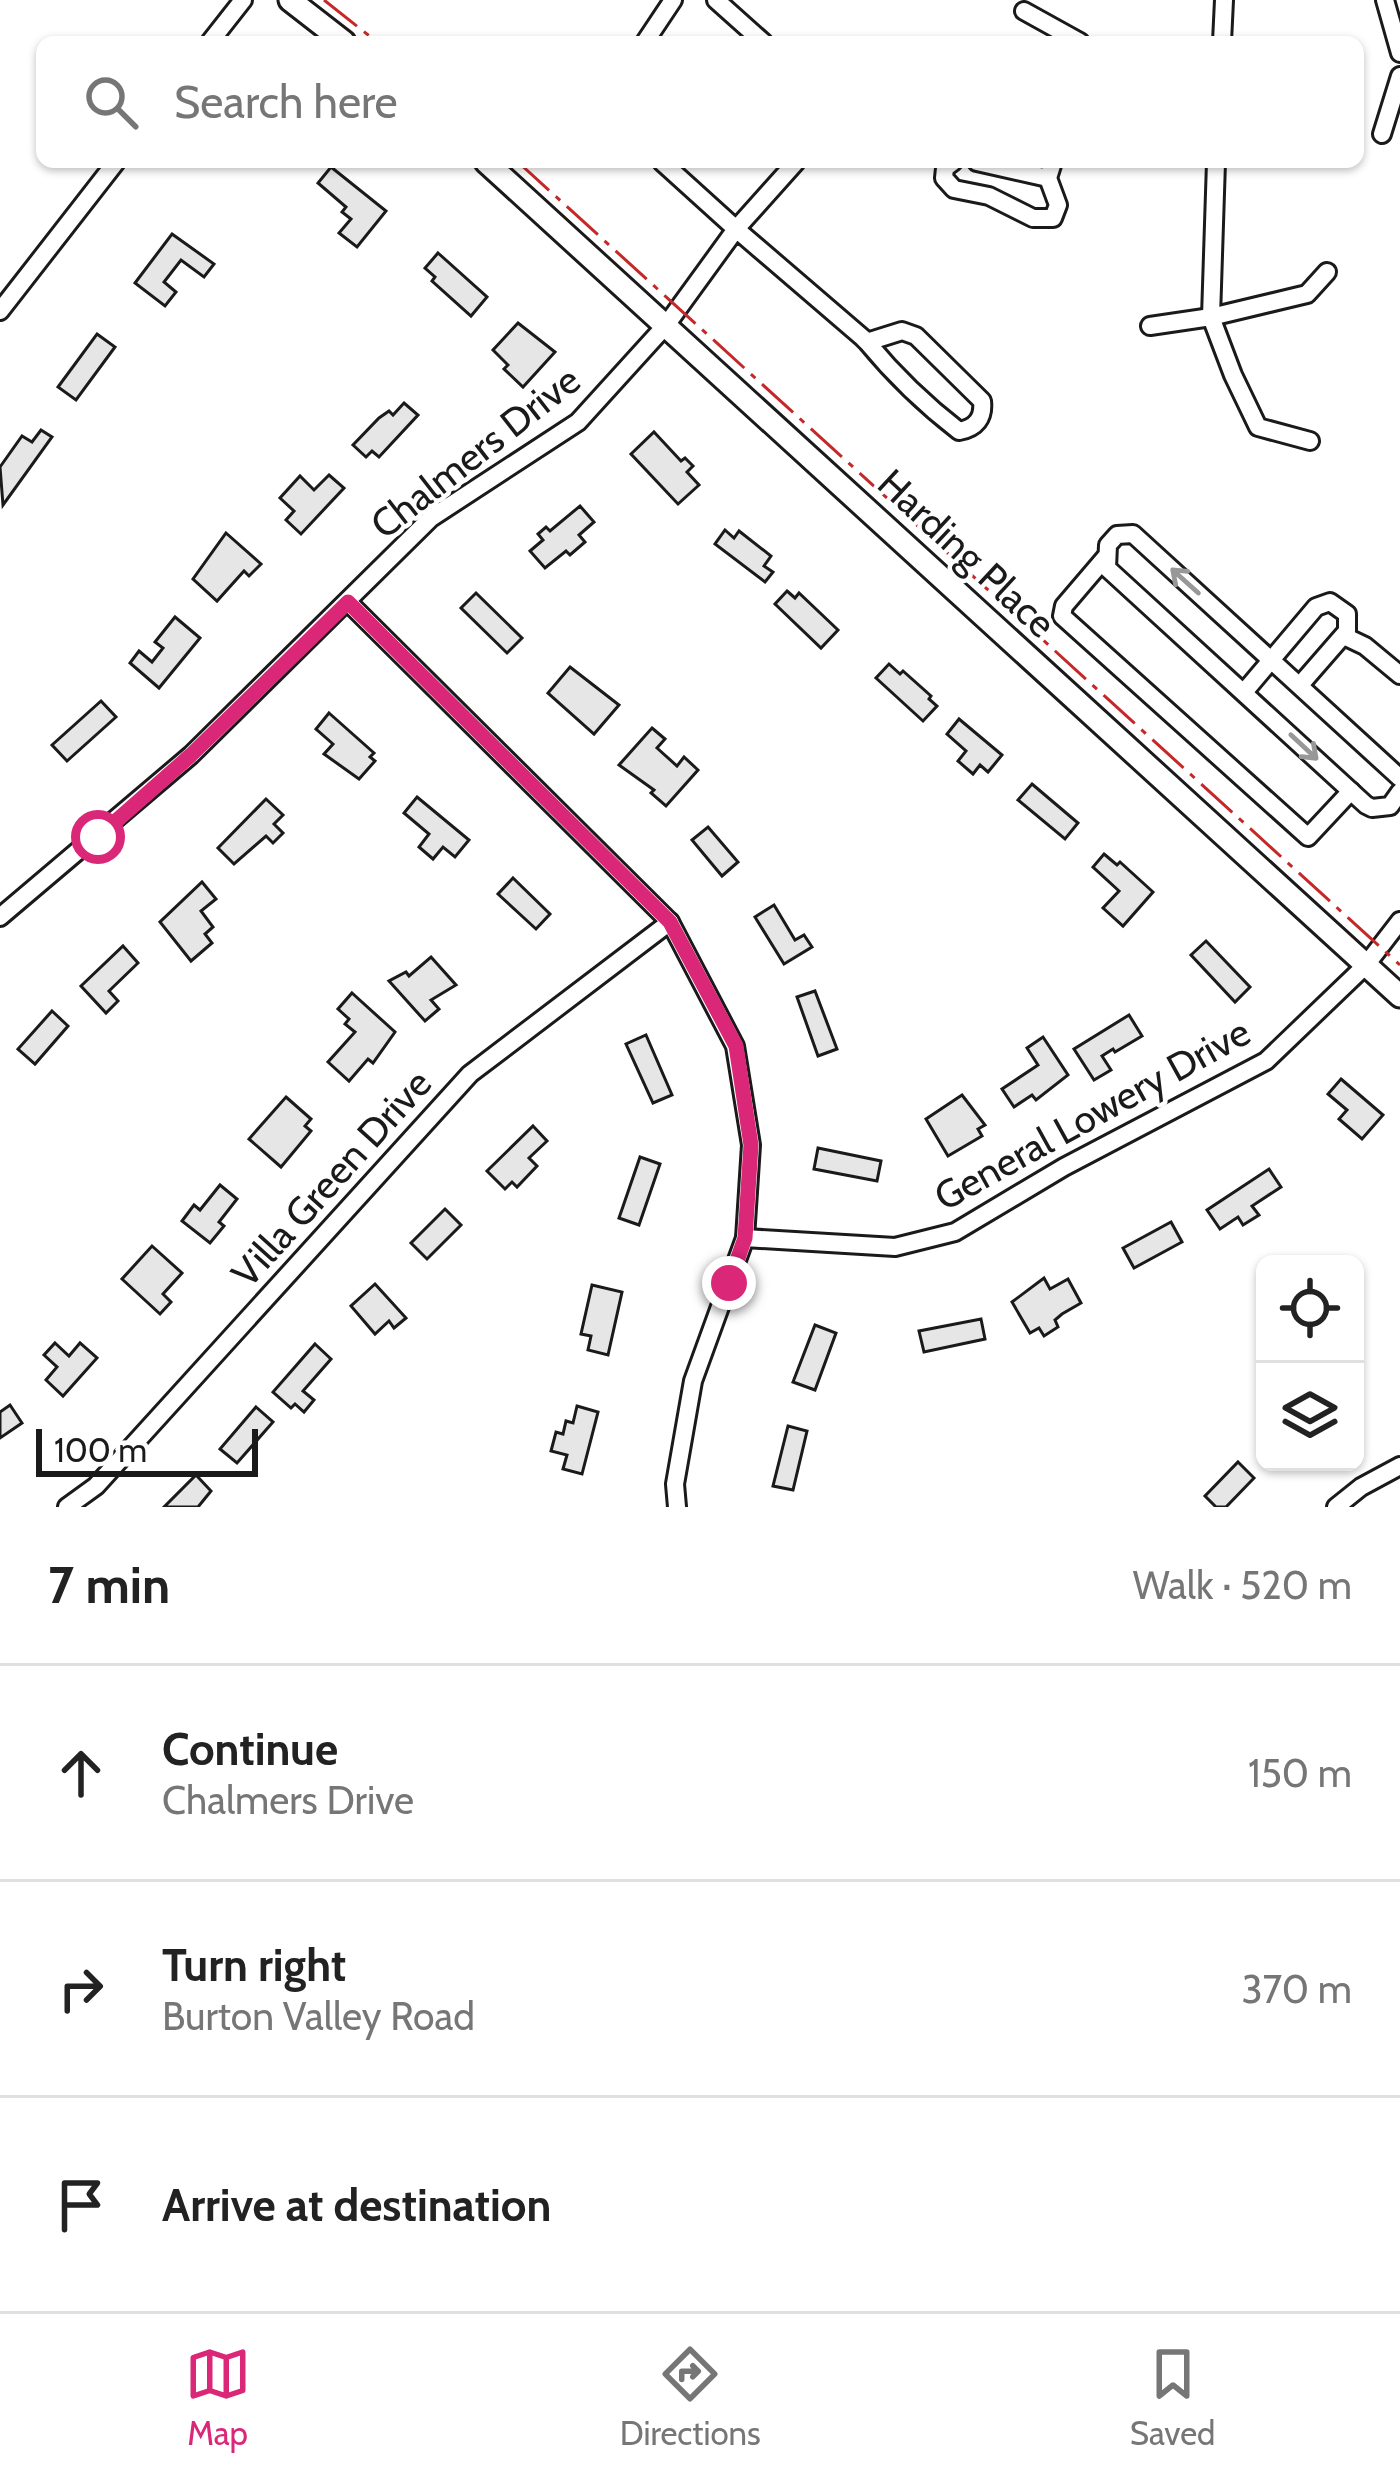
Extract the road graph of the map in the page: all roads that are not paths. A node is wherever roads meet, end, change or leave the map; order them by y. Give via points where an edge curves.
1 (243, 0) edge
2 (290, 0) edge
3 (673, 0) edge
4 (1224, 0) edge
5 (1385, 0) edge
6 (724, 3) edge
7 (1024, 11) dead end
8 (215, 36) edge
9 (336, 36) edge
10 (649, 36) edge
11 (758, 36) edge
12 (1069, 36) edge
13 (1222, 36) edge
14 (1400, 52) edge
15 (1400, 76) edge
16 (1382, 134) dead end
17 (111, 168) edge
18 (493, 168) edge
19 (669, 168) edge
20 (791, 168) edge
21 (945, 168) edge
22 (1216, 168) edge
23 (1051, 170) edge
24 (736, 229) junction
25 (1327, 272) dead end
26 (0, 311) edge
27 (1211, 317) junction
28 (668, 324) junction
29 (1150, 326) dead end
30 (866, 342) junction
31 (1310, 441) dead end
32 (1105, 558) junction
33 (348, 602) junction
34 (1344, 636) junction
35 (1272, 659) junction
36 (1400, 675) edge
37 (1300, 685) junction
38 (1245, 691) junction
39 (1400, 778) edge
40 (1351, 791) junction
41 (1399, 798) edge
42 (0, 917) edge
43 (1400, 921) edge
44 (670, 922) junction
45 (1366, 965) junction
46 (1400, 996) edge
47 (745, 1238) junction
48 (1400, 1466) edge
49 (67, 1507) edge
50 (677, 1507) edge
51 (1336, 1507) edge

1 - 8 street
2 - 9 main road
3 - 10 street
4 - 13 street
5 - 14 street
6 - 11 street
7 - 12 street
15 - 16 street
17 - 26 street
18 - 28 main road, Harding Place
19 - 24 street
20 - 24 street, Chalmers Drive
21 - 23 street via 954,189 1037,220 1053,218 1058,205
22 - 27 street
24 - 28 street, Chalmers Drive
24 - 30 street
25 - 27 street via 1306,294
27 - 29 street
27 - 31 street via 1258,428
28 - 33 street, Chalmers Drive via 578,422 431,518
28 - 45 main road, Harding Place
30 - 30 street via 959,431 978,422 982,401 916,336 902,331
35 -> 32 street via 1133,534 1117,536
32 - 38 street
32 - 40 street via 1062,616 1307,838
33 - 42 street, Chalmers Drive via 191,755
33 - 44 street
34 - 35 street via 1347,614 1322,603
34 - 36 street
34 - 37 street
35 - 37 street
35 - 38 street
37 - 39 street
38 -> 40 street
40 - 41 street via 1372,808
43 - 45 street, General Lowery Drive
44 - 47 street via 736,1046 751,1145
44 - 49 street, Villa Green Drive via 470,1074 96,1486
45 - 46 main road, Harding Place
45 - 47 street, General Lowery Drive via 1266,1060 955,1232 895,1247
47 - 50 street via 693,1381
48 - 51 street

